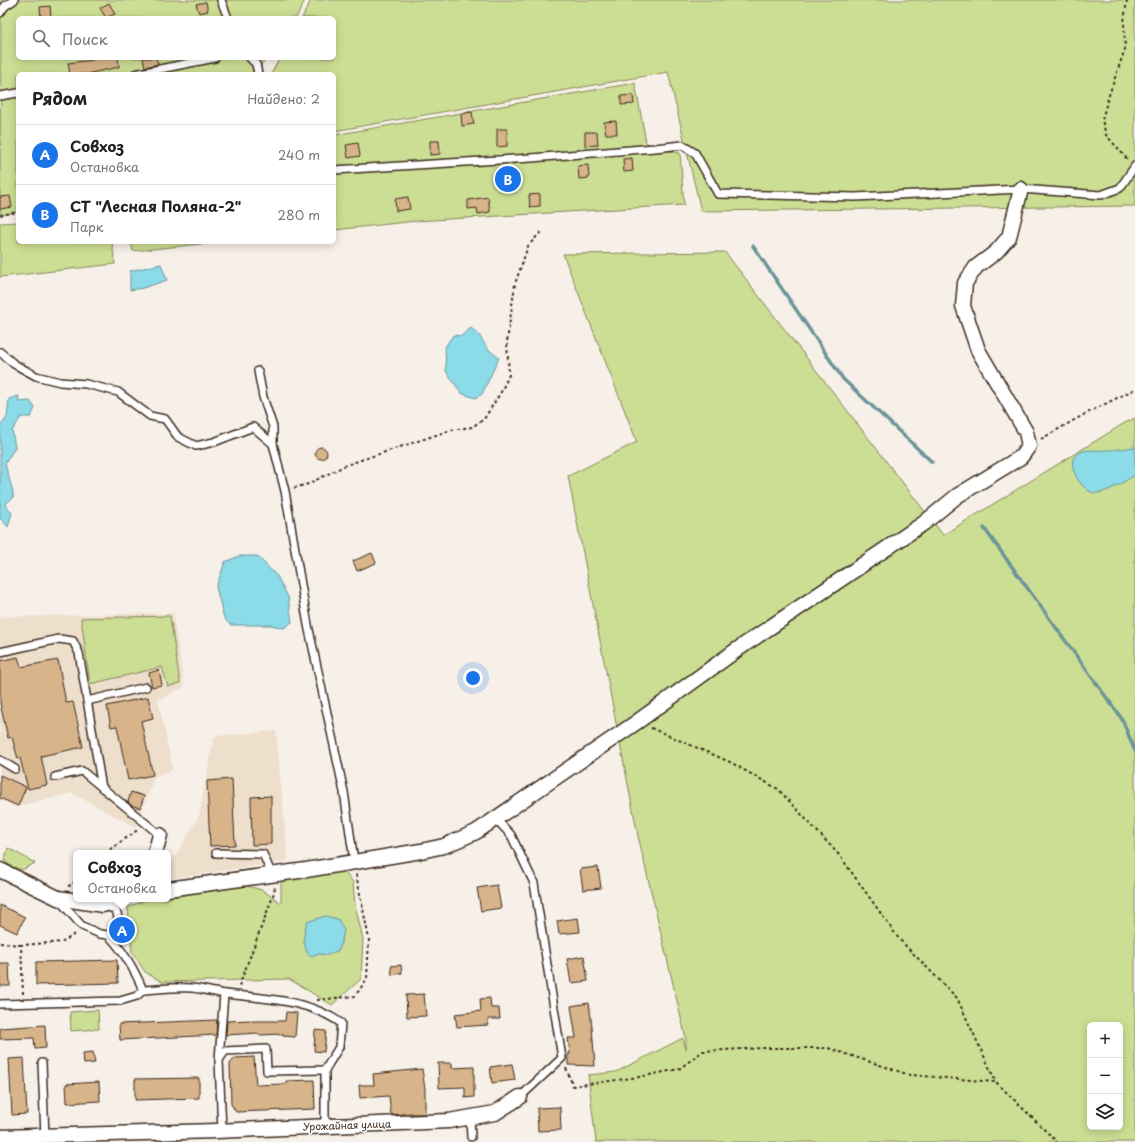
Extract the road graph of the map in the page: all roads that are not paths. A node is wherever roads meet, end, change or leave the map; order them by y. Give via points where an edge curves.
1 (14, 0) edge
2 (221, 0) edge
3 (0, 13) edge
4 (227, 16) edge
5 (205, 60) edge
6 (252, 60) edge
7 (144, 72) edge
8 (258, 72) edge
9 (16, 93) edge
10 (0, 96) edge
11 (1133, 168) edge
12 (336, 170) edge
13 (1021, 189) junction
14 (0, 352) edge
15 (258, 371) dead end
16 (273, 444) junction
17 (0, 652) edge
18 (146, 687) dead end
19 (87, 701) junction
20 (0, 760) edge
21 (15, 769) dead end
22 (55, 776) dead end
23 (102, 788) junction
24 (496, 819) junction
25 (160, 835) joint
26 (156, 850) edge
27 (216, 853) dead end
28 (354, 861) junction
29 (0, 870) edge
30 (275, 874) junction
31 (171, 889) edge
32 (58, 898) junction
33 (73, 900) edge
34 (84, 902) edge
35 (112, 902) edge
36 (103, 905) junction
37 (108, 935) junction
38 (143, 990) junction
39 (224, 994) junction
40 (0, 1004) edge
41 (219, 1060) junction
42 (42, 1063) dead end
43 (325, 1070) junction
44 (520, 1097) joint
45 (470, 1118) junction
46 (326, 1126) junction
47 (222, 1131) junction
48 (45, 1136) junction
49 (0, 1137) edge
50 (151, 1137) edge
51 (471, 1137) dead end

1 - 3 lane
2 - 4 lane
5 - 7 lane
6 - 8 lane
9 - 10 lane
11 - 13 lane via 1120,188 1101,195
12 - 13 lane via 531,158 682,145 695,154 718,194 854,197
13 - 24 street via 1009,237 996,252 976,267 965,282 963,306 978,350 1026,432 1029,446 1021,457 957,496 924,523
14 - 16 lane via 14,364 36,376 118,392 150,416 165,419 178,437 196,446 253,427
15 - 16 lane via 273,427
16 - 28 lane via 285,491 308,625 344,792
17 - 19 lane via 60,639 74,641 79,653
18 - 19 lane
19 - 23 lane
20 - 21 lane
22 - 23 lane via 82,771
23 - 25 lane
24 - 28 street via 476,832 444,846
24 - 44 lane via 511,835 534,883 562,1058
25 - 26 street
27 - 30 lane via 263,854
28 - 30 street
29 - 32 street
30 - 31 street
32 - 33 street
32 - 37 lane via 82,926
34 - 36 street
35 - 36 street
36 - 37 lane via 116,910 118,917 116,928
37 - 38 lane via 117,944
38 - 39 lane via 192,988
38 - 40 lane via 137,996 120,1001
39 - 41 lane
39 - 43 lane via 287,1000 330,1015 341,1023 339,1047
41 - 43 lane via 225,1051 266,1048 267,1071
41 - 47 lane
42 - 48 lane
43 - 46 lane
44 - 45 street, Урожайная улица via 495,1113
45 - 46 street, Урожайная улица
45 - 51 lane
46 - 47 street, Урожайная улица
47 - 50 street, Урожайная улица
48 - 49 street, Урожайная улица
48 - 50 street, Урожайная улица

